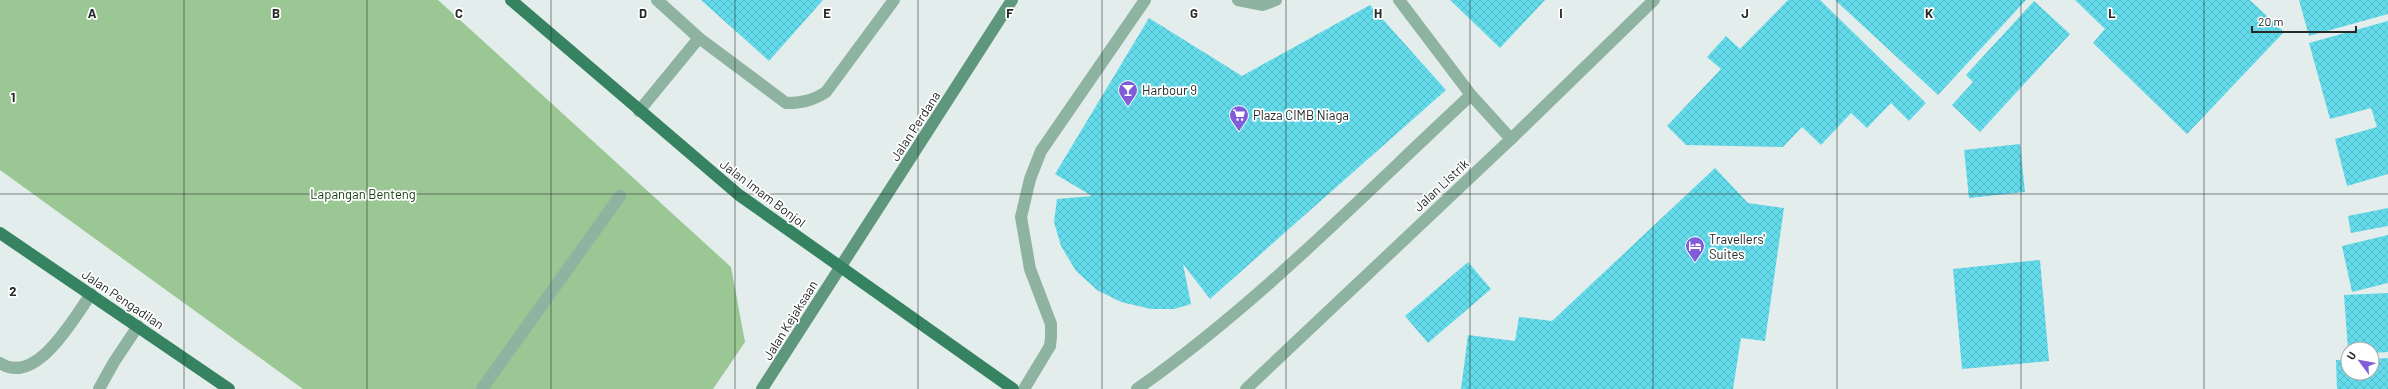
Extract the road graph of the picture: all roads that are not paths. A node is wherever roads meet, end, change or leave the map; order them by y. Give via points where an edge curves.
1 (511, 0) edge
2 (657, 0) edge
3 (894, 0) edge
4 (1012, 0) edge
5 (1145, 0) edge
6 (1238, 0) edge
7 (1276, 0) edge
8 (1400, 0) edge
9 (1654, 0) edge
10 (699, 38) junction
11 (1471, 94) junction
12 (639, 111) junction
13 (1511, 139) junction
14 (620, 196) dead end
15 (0, 233) edge
16 (840, 266) junction
17 (92, 294) junction
18 (138, 326) junction
19 (0, 363) edge
20 (99, 389) edge
21 (229, 389) edge
22 (482, 389) edge
23 (762, 389) edge
24 (1013, 389) edge
25 (1024, 389) edge
26 (1137, 389) edge
27 (1246, 389) edge

1 - 12 main road, Jalan Imam Bonjol
2 - 10 street
3 - 10 street via 826,92 814,100 800,103 786,102
4 - 16 main road, Jalan Perdana
5 - 25 street via 1041,151 1030,179 1021,217 1030,269 1051,324 1051,337 1050,346
6 - 7 street via 1263,4
8 - 11 street
9 - 13 street, Jalan Listrik
10 - 12 street
11 - 13 street
11 - 26 street via 1266,288 1170,366
12 - 16 main road, Jalan Imam Bonjol via 739,195
13 - 27 street, Jalan Listrik
14 - 22 street
15 - 17 main road, Jalan Pengadilan
16 - 23 main road, Jalan Kejaksaan
16 - 24 main road, Jalan Imam Bonjol
17 - 18 main road, Jalan Pengadilan
17 - 19 street via 58,340 37,362 15,368
18 - 20 street
18 - 21 main road, Jalan Pengadilan

